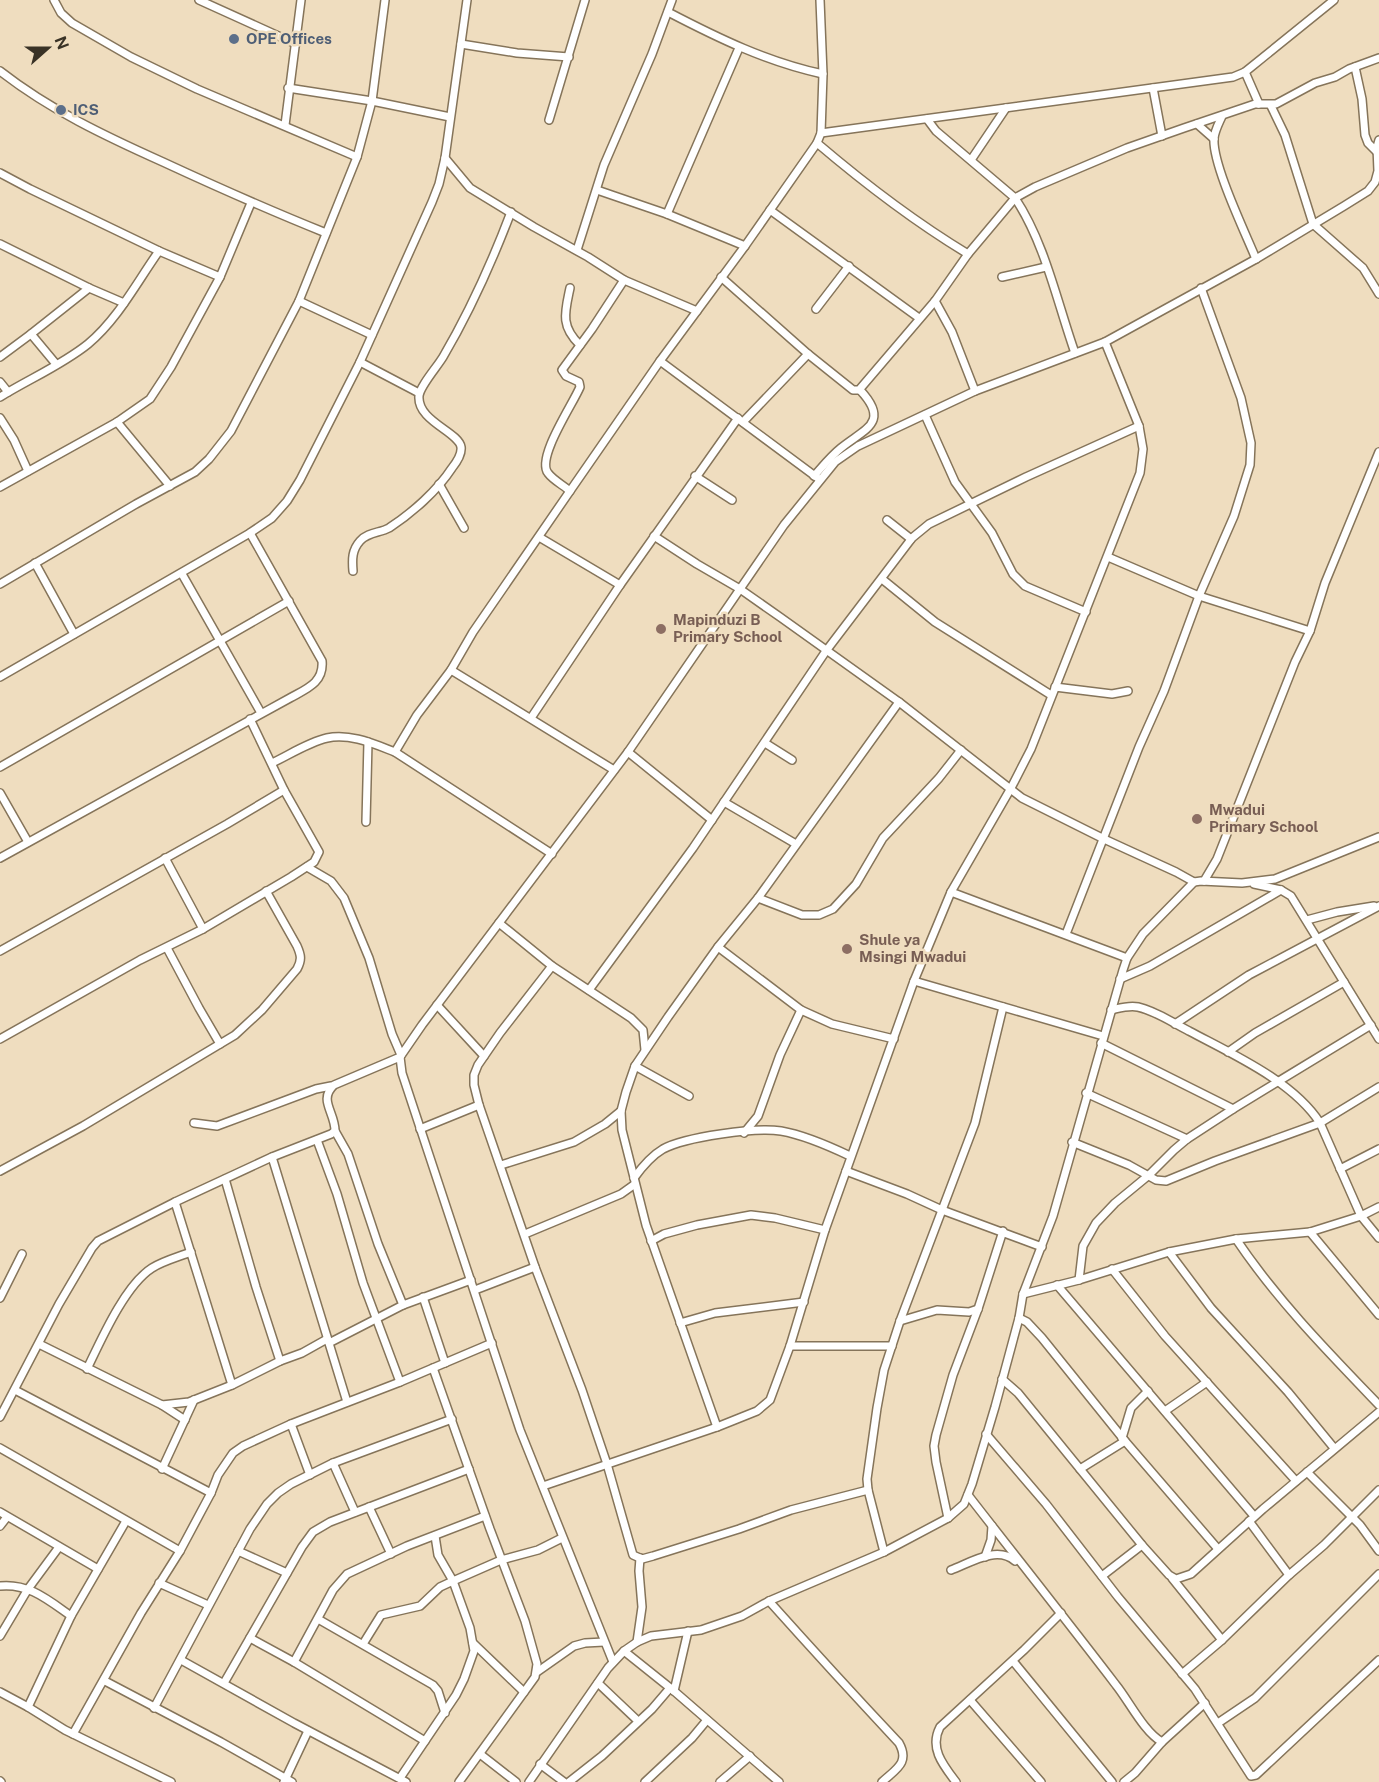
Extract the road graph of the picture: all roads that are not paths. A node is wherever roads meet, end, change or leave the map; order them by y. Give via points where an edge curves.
1 (54, 0) edge
2 (199, 0) edge
3 (302, 0) edge
4 (385, 0) edge
5 (467, 0) edge
6 (585, 0) edge
7 (672, 0) edge
8 (820, 0) edge
9 (1334, 0) edge
10 (668, 12) junction
11 (296, 44) junction
12 (461, 44) junction
13 (739, 48) junction
14 (570, 57) junction
15 (1379, 58) edge
16 (1355, 67) junction
17 (0, 71) edge
18 (1245, 72) junction
19 (823, 74) junction
20 (288, 88) junction
21 (1153, 88) junction
22 (372, 101) junction
23 (1259, 104) junction
24 (1271, 106) junction
25 (1006, 108) junction
26 (1222, 116) junction
27 (450, 117) junction
28 (927, 118) junction
29 (549, 120) dead end
30 (1197, 124) junction
31 (285, 125) junction
32 (821, 133) junction
33 (1162, 136) junction
34 (1214, 139) junction
35 (1379, 140) edge
36 (817, 143) junction
37 (1377, 152) junction
38 (357, 157) junction
39 (445, 158) junction
40 (971, 160) junction
41 (1378, 168) edge
42 (0, 173) edge
43 (597, 190) junction
44 (1015, 198) junction
45 (250, 203) junction
46 (771, 210) junction
47 (511, 212) junction
48 (667, 214) junction
49 (1313, 224) junction
50 (326, 233) junction
51 (0, 244) edge
52 (745, 246) junction
53 (577, 250) junction
54 (159, 251) junction
55 (968, 254) junction
56 (1256, 259) junction
57 (849, 266) junction
58 (1046, 267) junction
59 (220, 277) junction
60 (721, 277) junction
61 (1002, 277) dead end
62 (624, 280) junction
63 (89, 288) junction
64 (570, 288) dead end
65 (1201, 288) junction
66 (1379, 294) edge
67 (299, 301) junction
68 (935, 301) junction
69 (124, 303) junction
70 (816, 309) dead end
71 (698, 311) junction
72 (920, 318) junction
73 (32, 334) junction
74 (372, 336) junction
75 (1105, 342) junction
76 (580, 345) junction
77 (1075, 353) junction
78 (808, 354) junction
79 (0, 357) edge
80 (660, 361) junction
81 (360, 362) junction
82 (56, 364) junction
83 (0, 382) edge
84 (860, 390) junction
85 (975, 391) junction
86 (8, 392) junction
87 (419, 393) junction
88 (0, 397) edge
89 (925, 415) junction
90 (0, 418) edge
91 (740, 420) junction
92 (117, 422) junction
93 (1139, 426) junction
94 (1379, 452) edge
95 (28, 471) junction
96 (695, 476) junction
97 (817, 477) junction
98 (439, 484) junction
99 (170, 486) junction
100 (0, 487) edge
101 (570, 490) junction
102 (732, 500) dead end
103 (972, 504) junction
104 (887, 520) dead end
105 (464, 528) dead end
106 (250, 533) junction
107 (654, 536) junction
108 (539, 537) junction
109 (911, 539) junction
110 (1108, 557) junction
111 (35, 563) junction
112 (353, 570) dead end
113 (182, 574) junction
114 (882, 579) junction
115 (0, 584) edge
116 (620, 585) junction
117 (740, 589) junction
118 (1199, 596) junction
119 (289, 601) junction
120 (1086, 612) junction
121 (1310, 631) junction
122 (74, 634) junction
123 (222, 640) junction
124 (826, 651) junction
125 (451, 670) junction
126 (0, 677) edge
127 (1055, 687) junction
128 (1128, 690) dead end
129 (1051, 695) junction
130 (899, 702) junction
131 (261, 713) junction
132 (531, 718) junction
133 (250, 719) junction
134 (368, 742) junction
135 (765, 742) junction
136 (961, 750) junction
137 (395, 752) junction
138 (628, 752) junction
139 (792, 760) dead end
140 (272, 763) junction
141 (0, 767) edge
142 (614, 770) junction
143 (1011, 788) junction
144 (284, 790) junction
145 (0, 793) edge
146 (724, 802) junction
147 (712, 819) junction
148 (366, 822) dead end
149 (1379, 837) edge
150 (1104, 839) junction
151 (28, 842) junction
152 (796, 844) junction
153 (552, 854) junction
154 (0, 858) edge
155 (165, 858) junction
156 (307, 867) junction
157 (1204, 881) junction
158 (1194, 882) junction
159 (1242, 883) junction
160 (1281, 890) junction
161 (266, 891) junction
162 (951, 892) junction
163 (758, 898) junction
164 (1379, 906) edge
165 (1306, 920) junction
166 (499, 923) junction
167 (203, 929) junction
168 (1066, 934) junction
169 (1317, 938) junction
170 (718, 946) junction
171 (167, 948) junction
172 (0, 951) edge
173 (1127, 958) junction
174 (552, 966) junction
175 (1120, 979) junction
176 (914, 981) junction
177 (1344, 982) junction
178 (589, 990) junction
179 (437, 1005) junction
180 (1003, 1007) junction
181 (801, 1010) junction
182 (1111, 1010) junction
183 (1175, 1024) junction
184 (1371, 1025) junction
185 (0, 1039) edge
186 (894, 1039) junction
187 (1379, 1039) edge
188 (1102, 1040) junction
189 (220, 1044) junction
190 (645, 1050) junction
191 (1228, 1052) junction
192 (401, 1056) junction
193 (484, 1056) junction
194 (635, 1066) junction
195 (1278, 1082) junction
196 (334, 1085) junction
197 (1379, 1087) edge
198 (1086, 1093) junction
199 (689, 1096) dead end
200 (479, 1105) junction
201 (1233, 1109) junction
202 (621, 1110) junction
203 (194, 1123) dead end
204 (1320, 1123) junction
205 (420, 1129) junction
206 (335, 1131) junction
207 (744, 1132) junction
208 (1187, 1139) junction
209 (317, 1140) junction
210 (1072, 1142) junction
211 (1379, 1149) edge
212 (850, 1156) junction
213 (272, 1157) junction
214 (501, 1165) junction
215 (1340, 1169) junction
216 (0, 1171) edge
217 (846, 1171) junction
218 (1149, 1175) junction
219 (225, 1179) junction
220 (634, 1181) junction
221 (176, 1202) junction
222 (1379, 1207) edge
223 (942, 1210) junction
224 (1361, 1216) junction
225 (825, 1230) junction
226 (1003, 1231) junction
227 (1310, 1232) junction
228 (525, 1234) junction
229 (1379, 1238) edge
230 (1236, 1239) junction
231 (651, 1241) junction
232 (1042, 1247) junction
233 (191, 1252) junction
234 (1169, 1252) junction
235 (22, 1254) dead end
236 (535, 1268) junction
237 (1112, 1269) junction
238 (471, 1280) junction
239 (1078, 1280) junction
240 (1057, 1285) junction
241 (475, 1290) junction
242 (1023, 1294) junction
243 (423, 1297) junction
244 (0, 1298) edge
245 (804, 1302) junction
246 (404, 1305) junction
247 (978, 1309) junction
248 (1379, 1315) edge
249 (1020, 1318) junction
250 (376, 1320) junction
251 (900, 1321) junction
252 (680, 1323) junction
253 (328, 1341) junction
254 (492, 1343) junction
255 (39, 1344) junction
256 (790, 1346) junction
257 (892, 1346) junction
258 (280, 1361) junction
259 (445, 1363) junction
260 (433, 1368) junction
261 (87, 1369) junction
262 (1002, 1378) junction
263 (400, 1382) junction
264 (1207, 1382) junction
265 (232, 1385) junction
266 (15, 1390) junction
267 (1148, 1391) junction
268 (194, 1400) junction
269 (347, 1402) junction
270 (162, 1405) junction
271 (1379, 1405) edge
272 (1165, 1411) junction
273 (1379, 1412) edge
274 (0, 1418) edge
275 (452, 1419) junction
276 (186, 1420) junction
277 (291, 1424) junction
278 (717, 1427) junction
279 (986, 1434) junction
280 (1123, 1439) junction
281 (0, 1448) edge
282 (1334, 1448) junction
283 (333, 1463) junction
284 (607, 1464) junction
285 (162, 1468) junction
286 (469, 1469) junction
287 (1080, 1469) junction
288 (1307, 1472) junction
289 (310, 1475) junction
290 (1296, 1481) junction
291 (543, 1486) junction
292 (868, 1490) junction
293 (1379, 1491) edge
294 (211, 1493) junction
295 (968, 1495) junction
296 (369, 1507) junction
297 (355, 1512) junction
298 (3, 1514) edge
299 (485, 1516) junction
300 (1352, 1517) junction
301 (948, 1518) junction
302 (1252, 1519) junction
303 (126, 1521) junction
304 (0, 1526) edge
305 (992, 1526) junction
306 (435, 1536) junction
307 (562, 1538) junction
308 (1142, 1545) junction
309 (59, 1547) junction
310 (1218, 1550) junction
311 (180, 1551) junction
312 (238, 1551) junction
313 (1379, 1551) edge
314 (884, 1552) junction
315 (391, 1554) junction
316 (985, 1557) junction
317 (640, 1558) junction
318 (501, 1560) junction
319 (98, 1569) junction
320 (951, 1570) dead end
321 (1027, 1570) junction
322 (287, 1573) junction
323 (1379, 1574) edge
324 (1289, 1575) junction
325 (1102, 1576) junction
326 (1172, 1578) junction
327 (453, 1581) junction
328 (159, 1583) junction
329 (0, 1586) edge
330 (28, 1589) junction
331 (769, 1601) junction
332 (208, 1605) junction
333 (1061, 1613) junction
334 (71, 1616) junction
335 (318, 1619) junction
336 (688, 1631) junction
337 (0, 1636) edge
338 (250, 1638) junction
339 (1222, 1640) junction
340 (604, 1642) junction
341 (637, 1642) junction
342 (473, 1643) junction
343 (363, 1644) junction
344 (624, 1651) junction
345 (181, 1660) junction
346 (1379, 1660) edge
347 (1013, 1661) junction
348 (294, 1662) junction
349 (613, 1662) junction
350 (537, 1672) junction
351 (1182, 1674) junction
352 (105, 1681) junction
353 (224, 1683) junction
354 (598, 1683) junction
355 (672, 1689) junction
356 (0, 1692) edge
357 (524, 1692) junction
358 (970, 1700) junction
359 (1205, 1703) junction
360 (28, 1707) junction
361 (154, 1708) junction
362 (445, 1713) junction
363 (707, 1720) junction
364 (638, 1721) junction
365 (1218, 1723) junction
366 (308, 1731) junction
367 (73, 1734) junction
368 (425, 1741) junction
369 (1162, 1742) junction
370 (480, 1754) junction
371 (750, 1756) junction
372 (540, 1764) junction
373 (403, 1780) edge
374 (287, 1781) edge
375 (171, 1782) edge
376 (459, 1782) edge
377 (516, 1782) edge
378 (529, 1782) edge
379 (564, 1782) edge
380 (569, 1782) edge
381 (645, 1782) edge
382 (720, 1782) edge
383 (779, 1782) edge
384 (882, 1782) edge
385 (956, 1782) edge
386 (1041, 1782) edge
387 (1112, 1782) edge
388 (1124, 1782) edge

1 - 31 street via 72,23 131,57
2 - 11 street
3 - 11 street
4 - 22 street
5 - 12 street
6 - 14 street
7 - 10 street
8 - 19 street
9 - 18 street
10 - 13 street
10 - 43 street
11 - 20 street
12 - 14 street
12 - 27 street
13 - 19 street
13 - 48 street
14 - 29 street
15 - 16 street
16 - 24 street
16 - 37 street via 1365,135
17 - 45 street via 45,103 102,135
18 - 21 street
18 - 23 street
19 - 32 street
20 - 22 street
20 - 31 street
21 - 25 street
21 - 33 street
22 - 27 street
22 - 38 street
23 - 24 street
23 - 26 street
24 - 49 street via 1285,135
25 - 28 street
25 - 40 street
26 - 30 street
26 - 34 street
27 - 39 street
28 - 32 street
28 - 40 street via 936,131
30 - 33 street
30 - 34 street
31 - 38 street
32 - 36 street
33 - 44 street
34 - 56 street via 1225,184
35 - 37 street
36 - 46 street
36 - 55 street via 866,184
37 - 41 street
38 - 50 street
39 - 47 street via 470,188
39 - 74 street via 432,202
40 - 44 street
41 - 49 street via 1368,191
42 - 54 street
43 - 48 street
43 - 53 street
44 - 55 street
44 - 58 street
45 - 50 street
45 - 59 street
46 - 52 street
46 - 57 street
47 - 53 street
47 - 87 street via 477,293 443,358
48 - 52 street
49 - 56 street
49 - 66 street via 1363,268
50 - 67 street
51 - 63 street
52 - 60 street
53 - 62 street
54 - 59 street
54 - 69 street
55 - 68 street
56 - 65 street
57 - 70 street
57 - 72 street
58 - 61 street
58 - 77 street
59 - 92 street via 160,386 138,409
60 - 71 street
60 - 78 street
62 - 71 street
62 - 76 street
63 - 69 street
63 - 73 street
64 - 76 street via 567,330
65 - 75 street
65 - 118 street via 1242,398 1251,452 1241,496
67 - 74 street
67 - 99 street via 231,431 195,472
68 - 72 street
68 - 85 street
69 - 82 street via 87,345
71 - 80 street
72 - 84 street
73 - 79 street
73 - 82 street
74 - 81 street
75 - 77 street
75 - 93 street
76 - 101 street via 562,370 580,387 544,464 548,474
77 - 85 street
78 - 84 street via 853,390
78 - 91 street
80 - 91 street
80 - 101 street
81 - 87 street
81 - 106 street via 287,501 272,518
82 - 86 street
83 - 86 street
84 - 97 street via 873,410 872,422 841,448
85 - 89 street
86 - 88 street
87 - 98 street via 423,410 461,448
89 - 97 street via 858,446
89 - 103 street via 956,482
90 - 95 street
91 - 96 street
91 - 97 street
92 - 95 street
92 - 99 street
93 - 103 street
93 - 110 street via 1143,449 1140,473
94 - 121 street
95 - 100 street
96 - 102 street
96 - 107 street
97 - 117 street
98 - 105 street
98 - 112 street via 389,528 364,537 354,549
99 - 111 street
101 - 108 street
103 - 109 street via 929,524
103 - 120 street via 1019,581
104 - 109 street
106 - 113 street
106 - 119 street
107 - 116 street
107 - 117 street
108 - 116 street
108 - 125 street
109 - 114 street
110 - 118 street
110 - 120 street
111 - 115 street
111 - 122 street
113 - 122 street
113 - 123 street
114 - 124 street
114 - 129 street via 935,622
116 - 132 street
117 - 124 street
117 - 138 street
118 - 121 street
118 - 150 street
119 - 123 street
119 - 131 street via 322,661 323,671 311,686
120 - 127 street
121 - 157 street via 1217,859
122 - 126 street
123 - 131 street
123 - 141 street
124 - 130 street
124 - 135 street
125 - 132 street
125 - 137 street
127 - 128 street via 1112,694
127 - 129 street
129 - 143 street
130 - 136 street
130 - 152 street
131 - 133 street
132 - 142 street
133 - 140 street
133 - 151 street
134 - 137 street
134 - 140 street via 324,738
134 - 148 street
135 - 139 street
135 - 146 street
136 - 143 street
136 - 163 street via 883,838 856,884 833,909 808,916
137 - 153 street
138 - 142 street
138 - 147 street
140 - 144 street
142 - 153 street
143 - 150 street via 1022,798
143 - 162 street
144 - 155 street
144 - 156 street via 319,852
145 - 151 street
146 - 147 street
146 - 152 street
147 - 178 street
149 - 159 street via 1284,876
150 - 158 street
150 - 168 street
151 - 154 street
152 - 163 street
153 - 166 street
155 - 167 street
155 - 172 street
156 - 161 street
156 - 192 street via 331,880 344,898 369,958
157 - 158 street
157 - 159 street
158 - 173 street via 1154,921
159 - 160 street
160 - 165 street via 1291,896
160 - 175 street via 1150,966
161 - 167 street
161 - 189 street via 301,954 301,962 262,1010
162 - 168 street
162 - 176 street
163 - 170 street
164 - 165 street
164 - 169 street
165 - 169 street
166 - 174 street
166 - 179 street
167 - 171 street
168 - 173 street
169 - 177 street
169 - 183 street via 1249,975
170 - 181 street
170 - 190 street
171 - 185 street
171 - 189 street
173 - 175 street
174 - 178 street
174 - 193 street
175 - 182 street
176 - 180 street
176 - 186 street
177 - 184 street
177 - 191 street
178 - 190 street via 639,1025
179 - 192 street
179 - 193 street
180 - 188 street
180 - 223 street via 975,1123
181 - 186 street via 832,1024
181 - 207 street via 758,1116
182 - 183 street via 1138,1007
182 - 188 street
183 - 191 street
184 - 187 street
184 - 195 street
186 - 212 street
188 - 198 street
188 - 201 street
189 - 216 street
190 - 194 street
191 - 195 street
192 - 196 street
192 - 205 street via 402,1073
193 - 200 street via 474,1075
194 - 199 street
194 - 202 street
195 - 201 street
195 - 204 street via 1306,1105
196 - 203 street via 217,1126
196 - 206 street via 326,1096
197 - 204 street
198 - 208 street
198 - 210 street
200 - 205 street
200 - 214 street
201 - 208 street
202 - 214 street via 574,1142
202 - 220 street
204 - 215 street
204 - 218 street via 1166,1181
205 - 238 street
206 - 209 street
206 - 246 street via 348,1154 378,1244
207 - 212 street via 781,1131
207 - 220 street via 690,1139 669,1146 653,1156
208 - 218 street
209 - 213 street
209 - 250 street
210 - 218 street
210 - 232 street
211 - 215 street
212 - 217 street
213 - 219 street
213 - 253 street
214 - 228 street
215 - 224 street
217 - 223 street
217 - 225 street
218 - 239 street via 1096,1223 1083,1246
219 - 221 street
219 - 258 street
220 - 228 street via 621,1194
220 - 231 street
221 - 233 street
221 - 255 street via 105,1237 92,1248
222 - 224 street
223 - 226 street
223 - 251 street
224 - 227 street
224 - 229 street
225 - 231 street via 751,1215 697,1225
225 - 245 street
226 - 232 street
226 - 247 street
227 - 230 street
227 - 248 street
228 - 236 street
230 - 234 street
230 - 271 street via 1276,1294
231 - 252 street
232 - 242 street
233 - 261 street via 143,1275 108,1326
233 - 265 street
234 - 237 street
234 - 282 street via 1211,1308
235 - 244 street
236 - 241 street
236 - 284 street
237 - 239 street
237 - 264 street via 1144,1312
238 - 241 street
238 - 243 street
239 - 240 street
240 - 242 street
240 - 267 street
241 - 254 street
242 - 249 street
243 - 246 street
243 - 259 street
245 - 252 street via 716,1313
245 - 256 street
246 - 250 street
247 - 251 street via 937,1310
247 - 301 street via 953,1375 934,1446
249 - 262 street
249 - 280 street via 1042,1338
250 - 253 street
250 - 263 street
251 - 257 street
252 - 278 street
253 - 258 street
253 - 269 street
254 - 259 street
254 - 291 street
255 - 261 street
255 - 266 street
256 - 257 street
256 - 278 street via 770,1400 757,1411
257 - 292 street via 877,1408
258 - 265 street
259 - 260 street
260 - 263 street
260 - 275 street
261 - 270 street
262 - 279 street
262 - 287 street
263 - 269 street
264 - 272 street
264 - 290 street
265 - 268 street
266 - 274 street
266 - 285 street
267 - 272 street
267 - 280 street via 1131,1408
268 - 270 street
268 - 276 street
269 - 277 street
270 - 276 street
272 - 302 street
273 - 282 street
275 - 283 street
275 - 286 street
276 - 285 street
277 - 289 street
277 - 294 street via 233,1454
278 - 284 street
279 - 295 street
279 - 325 street
280 - 287 street
280 - 310 street
281 - 303 street
282 - 288 street
283 - 289 street
283 - 297 street
284 - 291 street
284 - 317 street via 633,1555
285 - 294 street
286 - 296 street
286 - 299 street
287 - 308 street
288 - 290 street
288 - 300 street
289 - 312 street via 278,1493 258,1516
290 - 302 street
291 - 307 street
292 - 314 street
292 - 317 street
293 - 300 street
294 - 311 street
295 - 301 street
295 - 305 street
296 - 297 street
296 - 315 street
297 - 322 street via 313,1532
298 - 304 street
298 - 309 street
299 - 306 street
299 - 318 street
300 - 313 street
300 - 324 street
301 - 314 street
302 - 310 street
302 - 324 street
303 - 311 street
303 - 319 street
305 - 316 street
305 - 321 street
306 - 315 street
306 - 327 street via 438,1555
307 - 318 street via 538,1550
307 - 340 street
308 - 325 street
308 - 326 street
309 - 319 street
309 - 330 street
310 - 326 street via 1189,1576
311 - 328 street
312 - 322 street
312 - 332 street
314 - 331 street
315 - 335 street via 342,1579
316 - 320 street
316 - 321 street via 1008,1556
317 - 341 street via 642,1608
318 - 327 street
318 - 350 street via 525,1621
319 - 334 street
321 - 333 street
322 - 338 street
323 - 365 street via 1255,1698
324 - 339 street
325 - 351 street
326 - 339 street
327 - 342 street
327 - 343 street via 440,1587 420,1606 381,1615
328 - 332 street
328 - 352 street
329 - 330 street
330 - 334 street
330 - 337 street
331 - 336 street via 719,1625
331 - 384 street via 899,1743 904,1758
332 - 345 street
333 - 347 street
333 - 369 street via 1151,1733
334 - 360 street
335 - 343 street
335 - 348 street
336 - 341 street
336 - 355 street
338 - 348 street
338 - 353 street
339 - 351 street
340 - 349 street
340 - 350 street via 580,1643
341 - 344 street
342 - 357 street
342 - 362 street via 470,1665
343 - 362 street via 433,1685
344 - 349 street
344 - 355 street
345 - 353 street
345 - 361 street
346 - 365 street via 1253,1776
347 - 358 street
347 - 387 street
348 - 368 street
349 - 354 street
350 - 357 street
351 - 359 street
352 - 361 street
352 - 367 street
353 - 366 street
354 - 364 street
354 - 372 street
355 - 363 street
355 - 364 street
356 - 360 street
357 - 370 street
358 - 385 street via 940,1727 935,1739 940,1760
358 - 386 street
359 - 365 street
359 - 369 street
360 - 367 street
361 - 374 street
362 - 368 street
363 - 371 street
363 - 381 street
364 - 380 street
366 - 373 street
366 - 374 street
367 - 375 street
368 - 373 street
369 - 388 street
370 - 376 street
370 - 377 street
371 - 382 street
371 - 383 street
372 - 378 street
372 - 379 street

